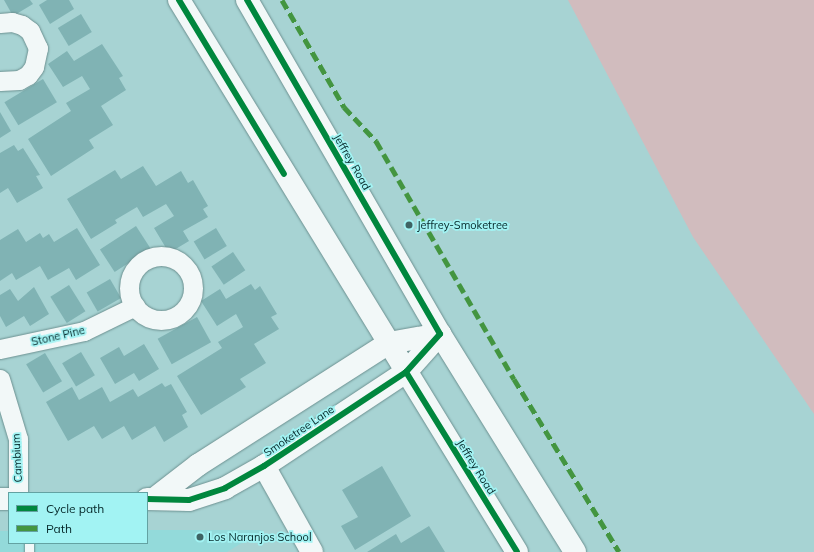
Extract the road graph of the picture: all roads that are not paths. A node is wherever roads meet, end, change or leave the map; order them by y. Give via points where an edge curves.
1 (179, 0) edge
2 (247, 0) edge
3 (0, 23) edge
4 (0, 81) edge
5 (135, 306) dead end
6 (440, 334) junction
7 (389, 343) junction
8 (0, 349) edge
9 (406, 372) junction
10 (0, 378) edge
11 (264, 466) junction
12 (18, 492) edge
13 (151, 499) edge
14 (312, 552) edge
15 (517, 552) edge
16 (575, 552) edge

1 - 7 main road, Jeffrey Road
2 - 6 main road, Jeffrey Road
3 - 4 street via 12,22 22,25 36,39 38,48 36,63 28,75 20,80
5 - 8 street, Stone Pine via 84,331
6 - 7 main road, Smoketree Lane
6 - 9 main road, Smoketree Lane
6 - 16 main road, Jeffrey Road
7 - 9 main road, Jeffrey Road
7 - 13 main road, Smoketree Lane via 198,465
9 - 11 main road, Smoketree Lane
9 - 15 main road, Jeffrey Road
10 - 12 street, Cambium via 18,439
11 - 13 main road, Smoketree Lane via 224,488 189,500
11 - 14 main road

